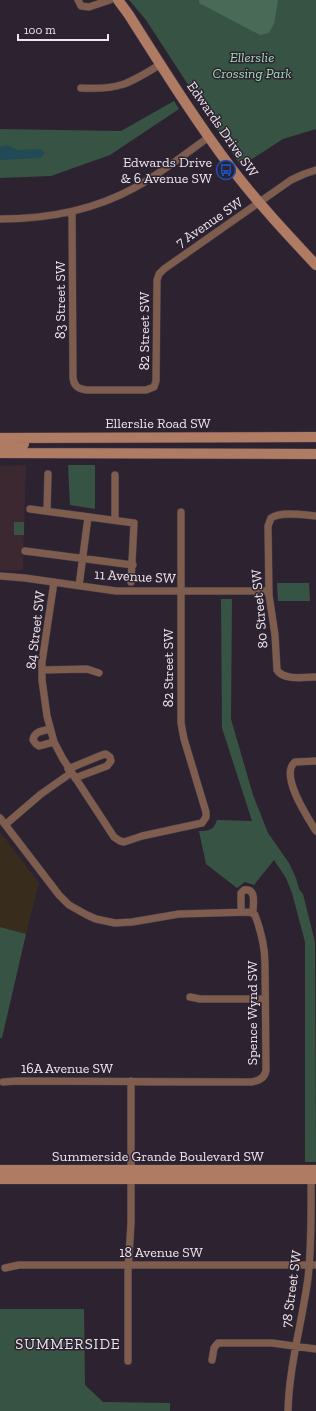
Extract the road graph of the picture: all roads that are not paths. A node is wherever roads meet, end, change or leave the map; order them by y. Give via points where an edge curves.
1 (78, 0) edge
2 (110, 0) edge
3 (118, 0) edge
4 (160, 64) junction
5 (81, 88) dead end
6 (209, 137) junction
7 (316, 170) edge
8 (260, 203) junction
9 (72, 212) junction
10 (0, 219) edge
11 (316, 265) edge
12 (159, 274) joint
13 (154, 387) joint
14 (74, 437) junction
15 (316, 437) edge
16 (0, 438) edge
17 (0, 445) edge
18 (316, 447) edge
19 (0, 453) edge
20 (274, 454) junction
21 (316, 454) edge
22 (48, 474) dead end
23 (115, 476) dead end
24 (30, 509) dead end
25 (47, 511) junction
26 (182, 512) dead end
27 (316, 516) edge
28 (88, 517) junction
29 (115, 520) junction
30 (25, 551) dead end
31 (83, 559) junction
32 (133, 565) junction
33 (0, 576) edge
34 (54, 582) junction
35 (131, 582) dead end
36 (79, 586) junction
37 (269, 591) junction
38 (181, 592) junction
39 (42, 670) junction
40 (99, 673) dead end
41 (316, 677) edge
42 (50, 729) junction
43 (54, 742) junction
44 (316, 761) edge
45 (71, 773) junction
46 (0, 818) edge
47 (6, 824) junction
48 (316, 831) edge
49 (120, 841) joint
50 (241, 912) junction
51 (253, 913) junction
52 (190, 997) dead end
53 (265, 999) junction
54 (131, 1081) junction
55 (3, 1082) dead end
56 (0, 1170) edge
57 (131, 1175) junction
58 (314, 1175) edge
59 (0, 1179) edge
60 (128, 1265) junction
61 (313, 1265) edge
62 (6, 1268) dead end
63 (296, 1346) junction
64 (316, 1349) edge
65 (212, 1360) dead end
66 (128, 1361) dead end
67 (288, 1411) edge

1 - 2 street via 81,6 86,8
3 - 4 street, Edwards Drive SW
4 - 5 street via 121,86 106,89
4 - 6 street, Edwards Drive SW
6 - 8 street, Edwards Drive SW
6 - 9 street via 135,187 102,203
7 - 8 street, 7 Avenue SW via 291,180
8 - 11 street, Edwards Drive SW
8 - 12 street, 7 Avenue SW
9 - 10 street via 41,218
9 - 13 street, 83 Street SW via 75,385 87,390 146,390
12 - 13 street, 82 Street SW
14 - 15 street, Ellerslie Road SW
14 - 16 street, Ellerslie Road SW
14 - 17 street via 34,444
18 - 20 street
19 - 20 street
20 - 21 street
22 - 25 street
23 - 29 street
24 - 25 street
25 - 28 street
26 - 38 street, 82 Street SW
27 - 37 street, 80 Street SW via 281,515 271,518 268,526
28 - 29 street
28 - 31 street
29 - 32 street via 134,523
30 - 31 street
31 - 32 street
31 - 36 street
32 - 35 street
33 - 34 street, 11 Avenue SW
34 - 36 street, 11 Avenue SW
34 - 39 street, 84 Street SW
36 - 38 street, 11 Avenue SW via 116,591
37 - 38 street, 11 Avenue SW
37 - 41 street, 80 Street SW via 279,674 286,677
38 - 49 street, 82 Street SW via 181,723 206,809 205,820 196,826
39 - 40 street via 87,669
39 - 42 street, 84 Street SW via 44,700
42 - 43 street, 84 Street SW
42 - 43 street via 36,733 33,740 39,746
43 - 45 street, 84 Street SW
44 - 48 street via 298,762 291,767 290,772 296,796
45 - 45 street via 102,755 110,757 111,761 107,766
45 - 47 street via 46,790
45 - 49 street, 84 Street SW via 114,837
46 - 47 street
47 - 50 street via 63,900 96,919 124,923 169,916
50 - 51 street
50 - 51 street, Spence Wynd SW via 241,893 249,890 253,896
51 - 53 street, Spence Wynd SW via 264,949
52 - 53 street
53 - 54 street, Spence Wynd SW via 265,1072 259,1080
54 - 55 street, 16A Avenue SW
54 - 57 street
56 - 57 street, Summerside Grande Boulevard SW
57 - 58 street, Summerside Grande Boulevard SW
57 - 59 street, Summerside Grande Boulevard SW
57 - 60 street
58 - 61 street, 78 Street SW
60 - 61 street, 18 Avenue SW
60 - 62 street, 18 Avenue SW via 19,1265
60 - 66 street
61 - 63 street, 78 Street SW
63 - 64 street
63 - 65 street via 272,1343 218,1343 214,1348
63 - 67 street, 78 Street SW

